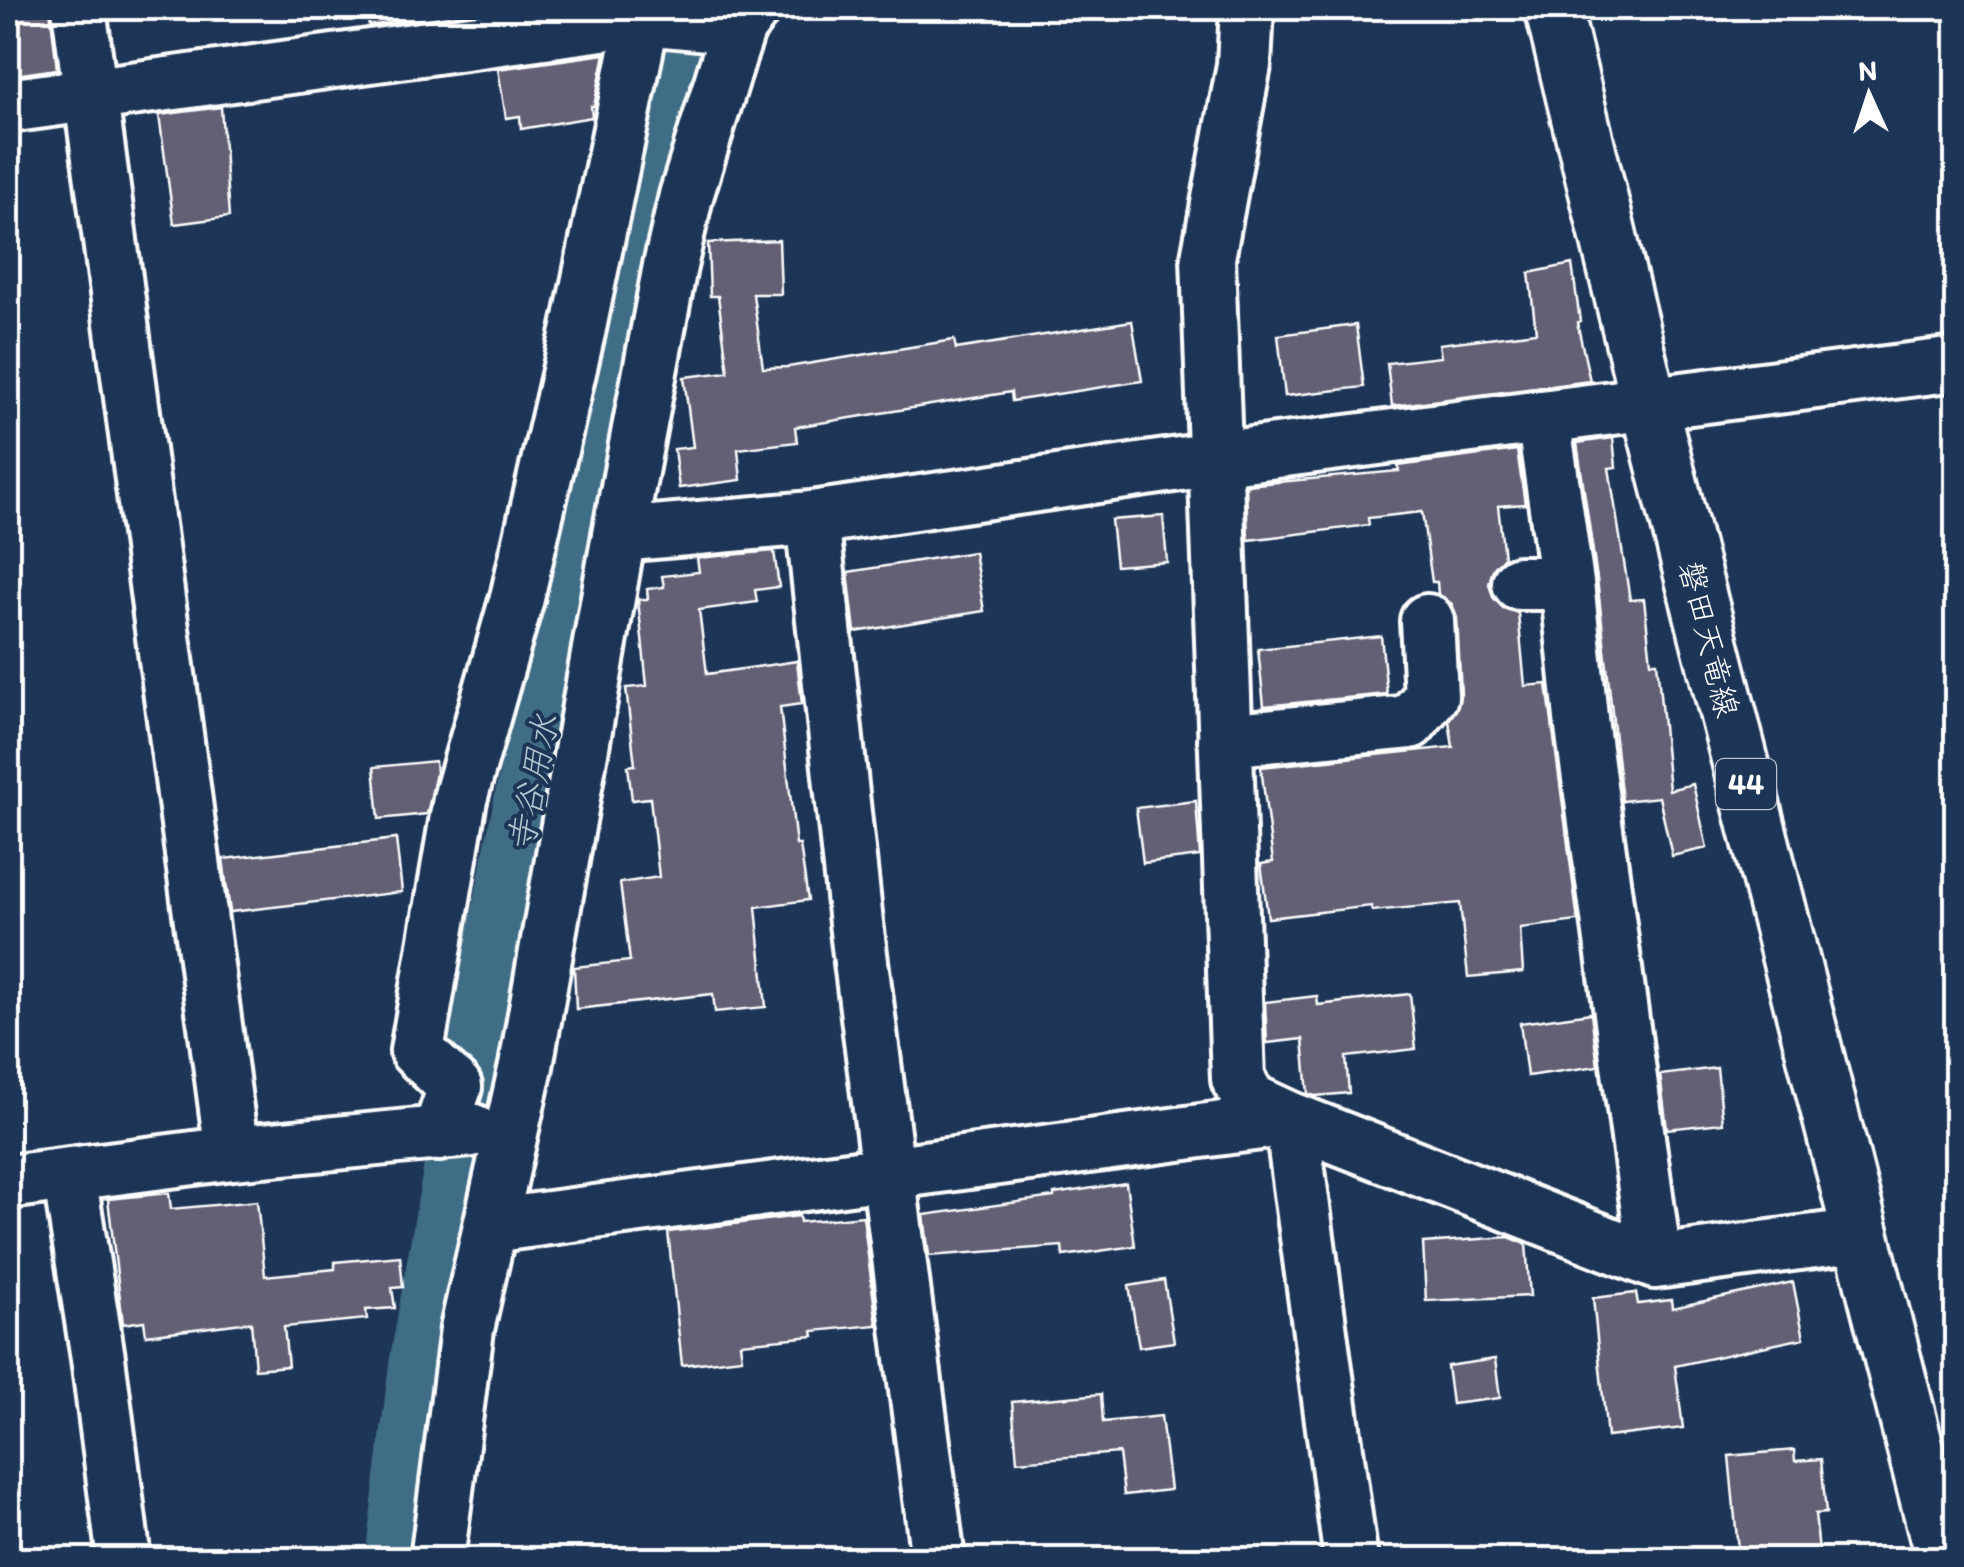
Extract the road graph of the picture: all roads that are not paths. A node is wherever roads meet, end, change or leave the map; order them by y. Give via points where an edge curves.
1 (79, 8) edge
2 (1247, 8) edge
3 (1553, 8) edge
4 (689, 17) edge
5 (91, 94) junction
6 (8, 106) edge
7 (1956, 364) edge
8 (1648, 404) junction
9 (1543, 418) junction
10 (1214, 459) junction
11 (812, 518) junction
12 (618, 534) junction
13 (1427, 621) dead end
14 (1225, 740) junction
15 (1291, 1119) junction
16 (512, 1126) junction
17 (439, 1134) junction
18 (232, 1153) junction
19 (888, 1174) junction
20 (69, 1176) junction
21 (8, 1182) edge
22 (490, 1226) junction
23 (1861, 1234) junction
24 (1655, 1262) junction
25 (124, 1560) edge
26 (437, 1560) edge
27 (938, 1560) edge
28 (1351, 1560) edge
29 (1944, 1560) edge

1 - 5 street
2 - 10 street via 1244,66 1208,258
3 - 8 main road, 磐田天竜線 / 44
4 - 5 street
4 - 12 street via 681,215
4 - 17 street via 579,328 517,598 460,800 417,1051 455,1087
5 - 6 street
5 - 18 street
7 - 8 street
8 - 9 street
8 - 23 main road, 磐田天竜線 / 44
9 - 10 street
9 - 24 street via 1543,583 1582,727
10 - 11 street
10 - 14 street
11 - 12 street
11 - 19 street
12 - 16 street
13 - 14 street via 1431,696 1410,722
14 - 15 street via 1238,1079 1250,1100
15 - 19 street
15 - 24 street
15 - 28 street
16 - 17 street
16 - 22 street
17 - 18 street
18 - 20 street
19 - 22 street
19 - 27 street
20 - 21 street
20 - 25 street
22 - 26 street via 467,1329
23 - 24 street
23 - 29 main road, 磐田天竜線 / 44

